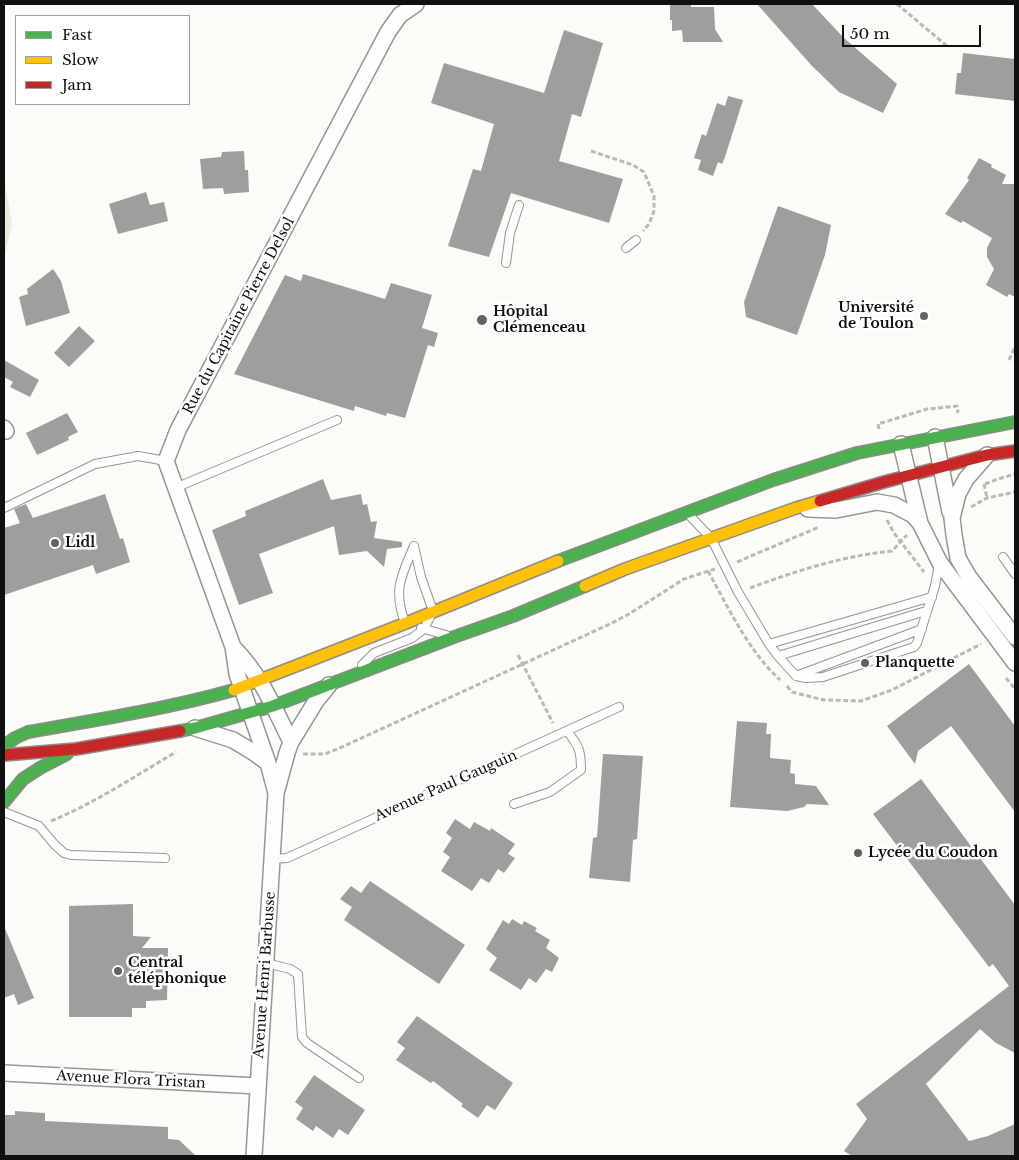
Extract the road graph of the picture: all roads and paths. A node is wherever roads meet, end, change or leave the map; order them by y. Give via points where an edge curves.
1 (416, 4) edge
2 (897, 4) edge
3 (947, 46) dead end
4 (591, 151) dead end
5 (519, 205) dead end
6 (636, 240) joint
7 (626, 248) dead end
8 (506, 263) dead end
9 (1015, 347) edge
10 (1009, 360) dead end
11 (337, 420) dead end
12 (1015, 422) edge
13 (935, 437) junction
14 (901, 444) junction
15 (1015, 452) edge
16 (987, 455) junction
17 (166, 461) junction
18 (941, 468) junction
19 (1015, 474) edge
20 (908, 476) junction
21 (998, 479) dead end
22 (175, 488) junction
23 (1015, 492) edge
24 (987, 498) dead end
25 (4, 508) edge
26 (796, 508) junction
27 (686, 513) junction
28 (891, 515) dead end
29 (886, 518) dead end
30 (952, 518) junction
31 (920, 523) junction
32 (826, 525) dead end
33 (907, 535) dead end
34 (711, 538) junction
35 (1002, 557) dead end
36 (940, 563) junction
37 (725, 567) junction
38 (1015, 574) edge
39 (738, 592) junction
40 (932, 597) junction
41 (433, 611) junction
42 (926, 611) junction
43 (406, 623) junction
44 (424, 629) junction
45 (922, 629) junction
46 (454, 637) junction
47 (1015, 637) edge
48 (769, 644) junction
49 (981, 644) dead end
50 (233, 647) junction
51 (518, 655) dead end
52 (778, 656) junction
53 (1015, 663) edge
54 (523, 664) junction
55 (796, 676) junction
56 (350, 677) junction
57 (260, 680) junction
58 (330, 685) junction
59 (242, 688) junction
60 (824, 700) dead end
61 (273, 706) junction
62 (618, 707) dead end
63 (250, 713) junction
64 (111, 716) junction
65 (22, 723) dead end
66 (195, 728) junction
67 (563, 733) junction
68 (291, 742) junction
69 (4, 746) edge
70 (76, 749) junction
71 (173, 754) dead end
72 (302, 754) dead end
73 (4, 755) edge
74 (268, 763) junction
75 (276, 793) junction
76 (4, 802) edge
77 (514, 804) dead end
78 (4, 812) edge
79 (36, 825) junction
80 (165, 858) dead end
81 (272, 859) junction
82 (266, 963) junction
83 (4, 1073) edge
84 (359, 1078) dead end
85 (258, 1086) junction
86 (254, 1156) edge

1 - 17 street, Rue du Capitaine Pierre Delsol via 400,14 388,32 183,422
2 - 3 path
4 - 6 path via 633,164 644,172 654,196 654,211 649,224
5 - 8 lane via 510,233
6 - 7 lane
9 - 10 path
11 - 22 lane
12 - 13 main road
13 - 14 main road
13 - 18 street
14 - 20 street
14 - 27 main road via 857,453
15 - 16 main road
16 - 18 main road
16 - 30 street via 962,485
17 - 22 street
17 - 25 lane via 138,456 94,464
18 - 20 main road
18 - 30 street
19 - 21 path
20 - 26 main road
20 - 31 street
22 - 50 street
23 - 24 path
26 - 31 street via 836,510 877,502 894,505 913,515
26 - 34 main road
27 - 34 lane
27 - 41 main road
28 - 29 path
30 - 47 street via 958,558
31 - 36 street
32 - 37 path
33 - 39 path via 892,551 835,560
34 - 37 lane
34 - 46 main road
35 - 38 lane
36 - 40 lane
36 - 53 street
37 - 39 lane
37 - 54 path via 684,579 629,614
39 - 48 lane
40 - 42 lane
40 - 48 lane
41 - 43 main road
41 - 43 lane via 414,546 400,579 398,594
41 - 44 lane
42 - 45 lane
42 - 52 lane
43 - 44 lane
43 - 57 main road
44 - 46 lane
44 - 56 lane via 412,638 374,653
45 - 55 lane
45 - 55 lane via 914,647 824,677
46 - 56 main road
48 - 52 lane
49 - 60 path via 892,690 861,701
50 - 57 street
50 - 59 street
51 - 54 path
52 - 55 lane
54 - 67 path
54 - 72 path via 325,754
56 - 58 main road
57 - 59 main road
57 - 61 street
58 - 61 main road
58 - 68 street, Avenue Henri Barbusse
59 - 63 street, Avenue Henri Barbusse
59 - 64 main road via 195,701
61 - 63 main road
61 - 68 street
62 - 67 lane, Avenue Paul Gauguin
63 - 66 main road
63 - 74 street, Avenue Henri Barbusse
64 - 65 main road
64 - 69 main road via 28,732
66 - 70 main road
66 - 74 street via 233,740
67 - 77 lane via 577,744 581,770 550,792
67 - 81 lane, Avenue Paul Gauguin via 287,858
68 - 75 street, Avenue Henri Barbusse
70 - 73 main road
70 - 76 main road via 23,779
71 - 79 path via 98,798 47,823
74 - 75 street, Avenue Henri Barbusse
75 - 81 street, Avenue Henri Barbusse
78 - 79 lane
79 - 80 lane via 59,849 71,855
81 - 82 street, Avenue Henri Barbusse
82 - 84 lane via 298,974 302,1037 307,1044
82 - 85 street, Avenue Henri Barbusse
83 - 85 street, Avenue Flora Tristan
85 - 86 street, Avenue Henri Barbusse

